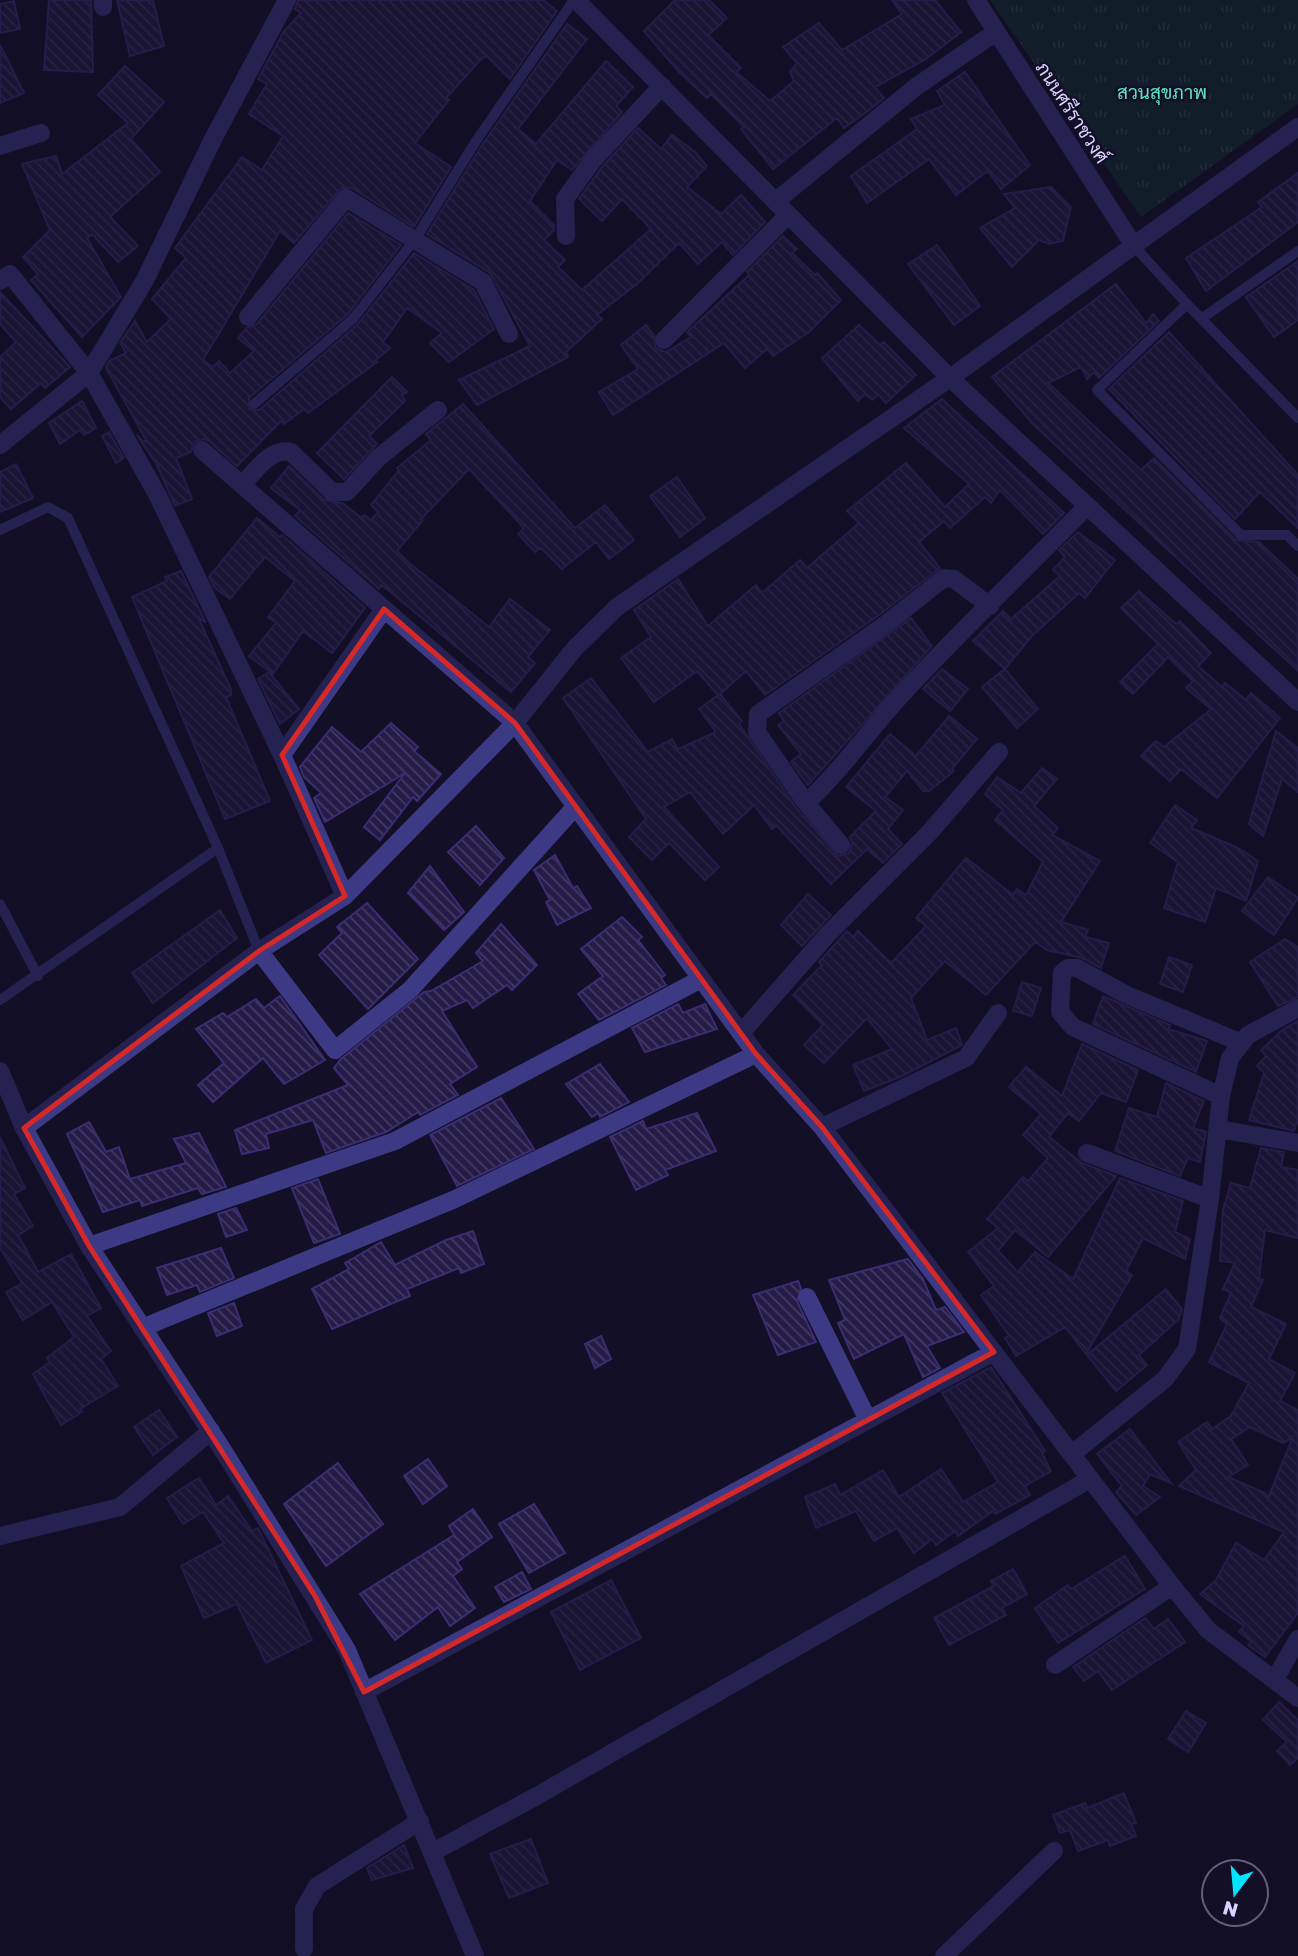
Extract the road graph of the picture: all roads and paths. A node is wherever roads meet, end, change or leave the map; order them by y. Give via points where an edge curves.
1 (287, 0) edge
2 (575, 0) edge
3 (976, 0) edge
4 (996, 32) junction
5 (662, 86) junction
6 (1298, 127) edge
7 (41, 133) dead end
8 (0, 146) edge
9 (776, 201) junction
10 (788, 215) junction
11 (566, 236) dead end
12 (416, 238) junction
13 (1134, 246) junction
14 (1298, 251) edge
15 (0, 281) edge
16 (1187, 304) junction
17 (248, 317) dead end
18 (1201, 319) junction
19 (509, 334) dead end
20 (664, 340) dead end
21 (89, 373) junction
22 (950, 378) junction
23 (254, 404) dead end
24 (438, 410) dead end
25 (1298, 418) edge
26 (0, 445) edge
27 (202, 450) dead end
28 (242, 485) junction
29 (1087, 506) junction
30 (0, 530) edge
31 (1298, 546) edge
32 (990, 606) junction
33 (384, 609) junction
34 (1298, 702) edge
35 (515, 723) junction
36 (999, 752) dead end
37 (282, 755) junction
38 (806, 803) junction
39 (576, 806) junction
40 (841, 845) dead end
41 (218, 848) junction
42 (345, 896) junction
43 (0, 904) edge
44 (259, 951) junction
45 (38, 976) junction
46 (701, 979) junction
47 (0, 1000) edge
48 (1298, 1008) edge
49 (998, 1013) dead end
50 (741, 1033) junction
51 (1242, 1043) junction
52 (756, 1054) junction
53 (0, 1071) edge
54 (1221, 1096) junction
55 (822, 1127) junction
56 (24, 1128) junction
57 (1219, 1129) junction
58 (1298, 1143) edge
59 (1087, 1153) dead end
60 (1210, 1199) junction
61 (89, 1246) junction
62 (807, 1297) dead end
63 (142, 1328) junction
64 (994, 1352) junction
65 (868, 1420) junction
66 (211, 1431) junction
67 (1072, 1454) junction
68 (1090, 1479) junction
69 (0, 1536) edge
70 (1172, 1586) junction
71 (1298, 1639) edge
72 (1055, 1665) dead end
73 (1275, 1679) junction
74 (364, 1692) junction
75 (1298, 1698) edge
76 (420, 1821) junction
77 (1054, 1851) dead end
78 (433, 1852) junction
79 (304, 1949) dead end
80 (475, 1956) edge
81 (944, 1956) edge

1 - 21 street via 145,281
2 - 5 street
2 - 12 lane via 476,141
3 - 4 street, ภนนศรีราชวงศ์
4 - 9 street via 917,86
4 - 13 street, ภนนศรีราชวงศ์
5 - 9 street
5 - 11 street via 593,160 565,200
6 - 13 street
7 - 8 street
9 - 10 street
10 - 20 street
10 - 22 street
12 - 17 street via 346,198
12 - 19 street via 483,282
12 - 23 lane via 353,319
13 - 16 lane
13 - 22 street
14 - 18 lane
15 - 21 street via 10,274
16 - 18 lane
16 - 31 lane via 1097,390 1241,535 1287,535
18 - 25 lane
21 - 26 street
21 - 37 street via 157,494
22 - 29 street
22 - 35 street via 617,607 575,648
24 - 28 street via 378,458 347,492 332,492 291,452 282,450
27 - 28 street
28 - 33 street
29 - 32 street
29 - 34 street
30 - 41 lane via 48,507 68,519
32 - 38 street via 903,693 834,777
32 - 38 street via 954,579 944,578 758,714 757,732
33 - 35 street
33 - 37 street
35 - 39 street
35 - 42 street
36 - 50 street via 929,834 827,935
37 - 42 street
38 - 40 street
39 - 44 street via 410,990 335,1050
39 - 46 street
41 - 44 lane
41 - 45 lane
42 - 44 street
43 - 45 lane
44 - 56 street
45 - 47 lane
46 - 50 street
46 - 61 street via 395,1142
48 - 51 street via 1248,1035
49 - 55 street via 966,1058
50 - 52 street
51 - 54 street via 1230,1058
51 - 54 street via 1126,995 1077,968 1062,973 1060,1012 1073,1027
52 - 55 street
52 - 63 street via 453,1200
53 - 56 street
54 - 57 street
55 - 64 street
56 - 61 street
57 - 58 street
57 - 60 street
59 - 60 street
60 - 67 street via 1187,1349 1165,1379
61 - 63 street
62 - 65 street
63 - 66 street
64 - 65 street
64 - 67 street
65 - 74 street
66 - 69 street via 120,1507
66 - 74 street via 346,1650
67 - 68 street
68 - 70 street
68 - 78 street
70 - 72 street
70 - 73 street via 1208,1630
71 - 73 street
73 - 75 street
74 - 76 street
76 - 78 street
76 - 79 street via 317,1886 304,1909
77 - 81 street
78 - 80 street

